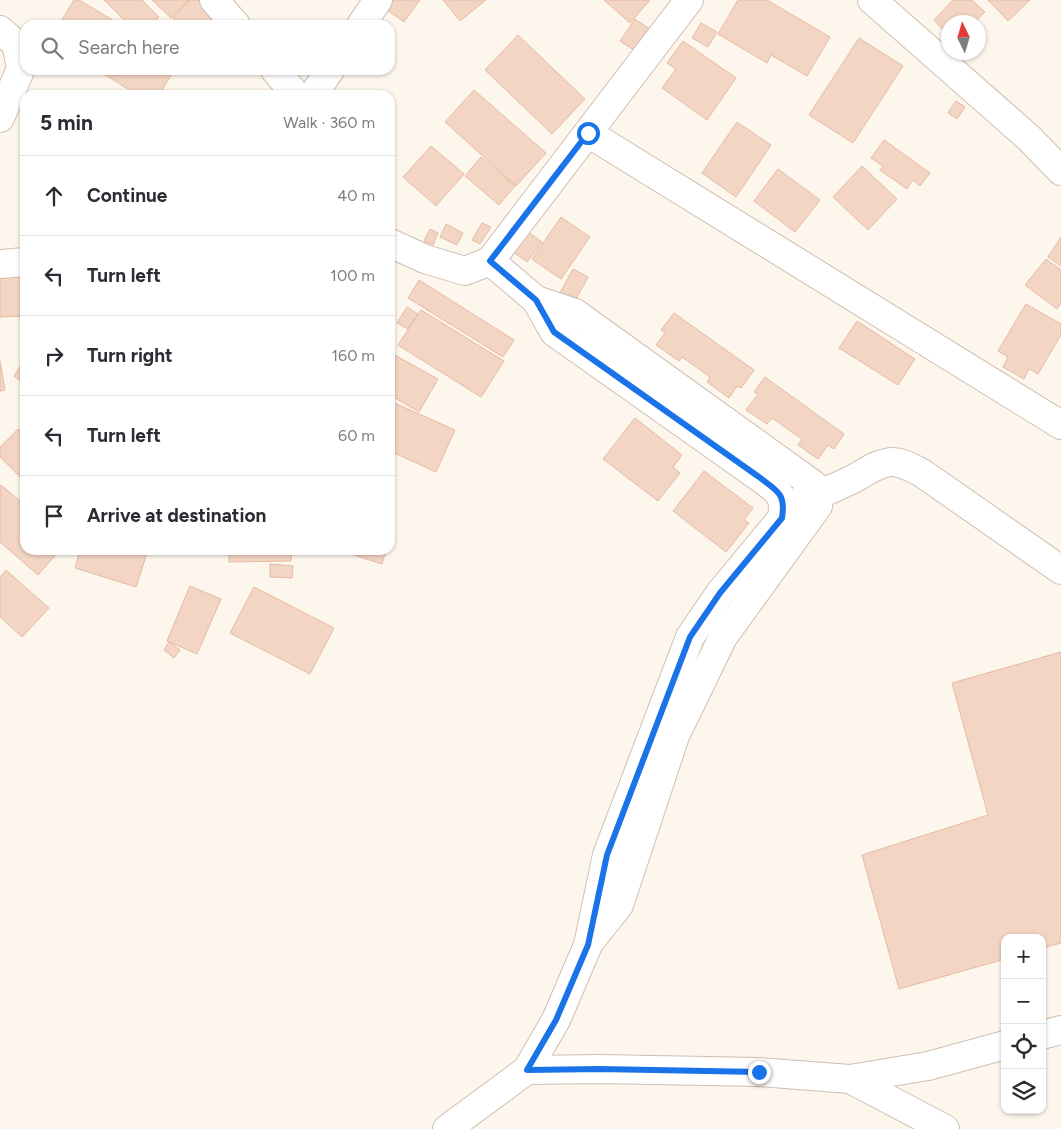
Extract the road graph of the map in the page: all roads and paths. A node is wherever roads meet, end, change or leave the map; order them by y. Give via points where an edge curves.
1 (214, 0) edge
2 (378, 0) edge
3 (689, 0) edge
4 (872, 0) edge
5 (232, 20) edge
6 (364, 20) edge
7 (0, 30) edge
8 (20, 63) edge
9 (20, 70) edge
10 (279, 75) edge
11 (327, 75) edge
12 (292, 90) edge
13 (316, 90) edge
14 (0, 118) edge
15 (588, 133) junction
16 (1061, 171) edge
17 (395, 245) edge
18 (490, 261) junction
19 (20, 262) edge
20 (0, 264) edge
21 (536, 300) junction
22 (1061, 426) edge
23 (819, 496) junction
24 (784, 505) junction
25 (1061, 570) edge
26 (588, 945) junction
27 (1061, 1030) edge
28 (1046, 1034) edge
29 (1001, 1046) edge
30 (527, 1070) junction
31 (850, 1079) junction
32 (447, 1129) edge
33 (945, 1129) edge

1 - 5 street
2 - 6 street
3 - 15 street
4 - 16 street via 1029,138
7 - 8 street via 16,44
9 - 14 street
10 - 12 street
11 - 13 street
15 - 18 street
15 - 22 street
17 - 18 street via 425,259 465,270
18 - 21 street
19 - 20 street
21 - 23 street via 575,313 814,485
21 - 24 street via 554,332 759,477 778,493
23 - 24 street
23 - 25 street via 872,468 890,462 906,465
23 - 26 street via 818,506 723,637 674,736 619,905
24 - 26 street via 782,518 720,593 690,637 607,855
26 - 30 street via 556,1020
27 - 28 street
29 - 31 street via 928,1066
30 - 31 street via 759,1072
30 - 32 street
31 - 33 street

